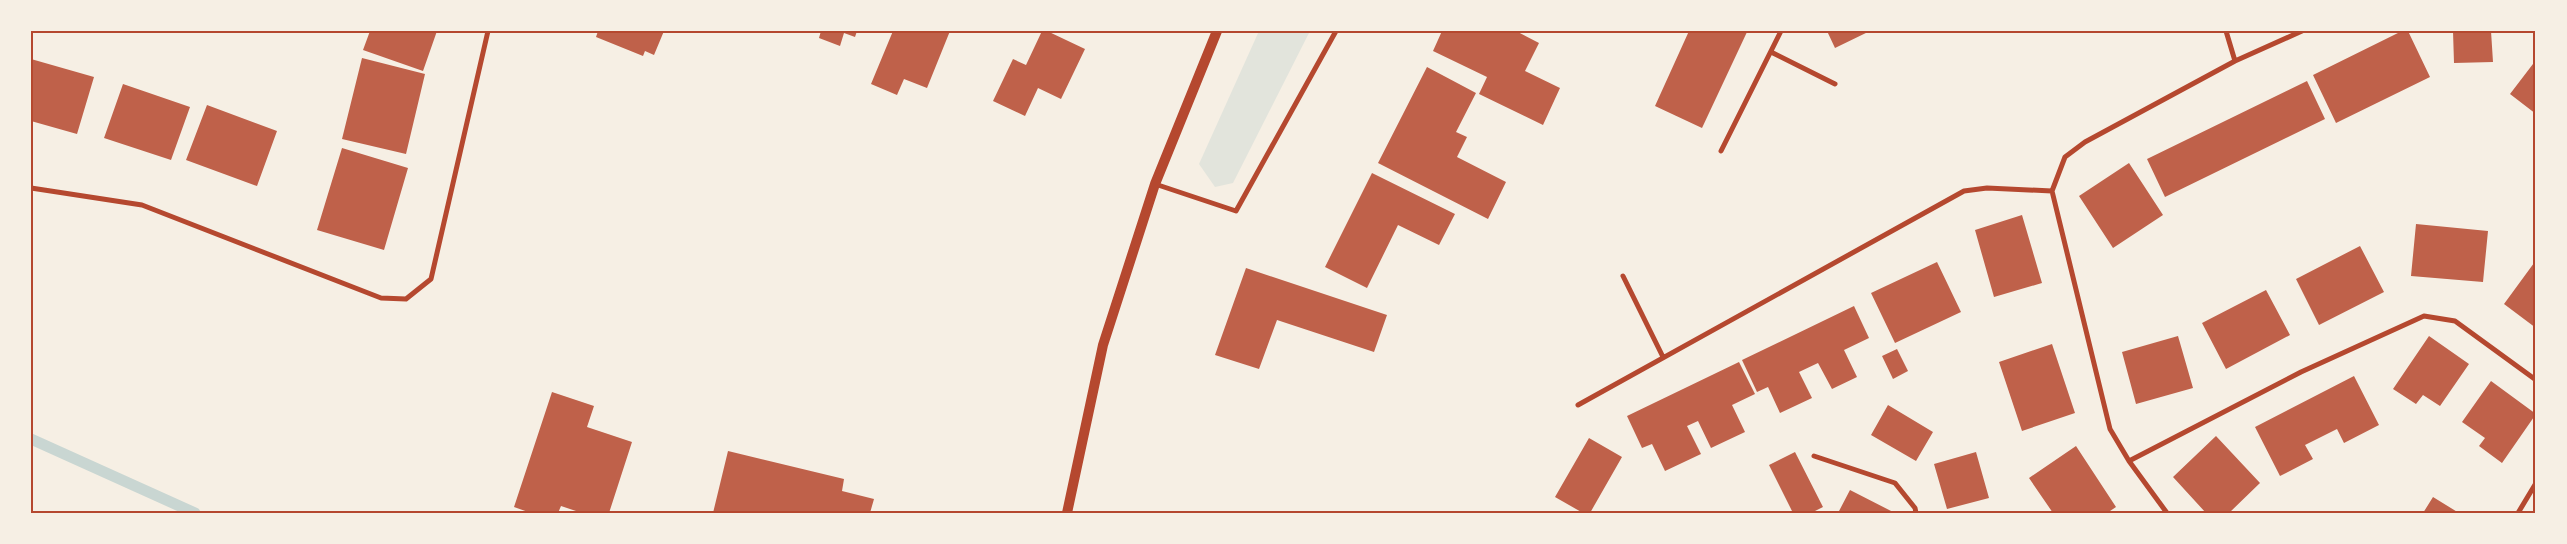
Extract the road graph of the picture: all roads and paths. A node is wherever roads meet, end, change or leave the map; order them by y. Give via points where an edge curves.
1 (488, 31) edge
2 (1217, 31) edge
3 (1336, 31) edge
4 (1781, 31) edge
5 (2226, 31) edge
6 (2302, 31) edge
7 (1771, 52) junction
8 (2235, 61) junction
9 (1835, 84) dead end
10 (1721, 151) dead end
11 (1155, 184) junction
12 (31, 188) edge
13 (2052, 191) junction
14 (1623, 276) dead end
15 (1663, 357) junction
16 (2536, 380) edge
17 (1578, 404) dead end
18 (1814, 456) dead end
19 (2128, 461) junction
20 (2536, 483) edge
21 (1067, 513) edge
22 (1916, 513) edge
23 (2167, 513) edge
24 (2518, 513) edge

1 - 12 street via 431,279 406,299 381,298 142,205
2 - 11 main road
3 - 11 street via 1236,212
4 - 7 street
5 - 8 street
6 - 8 street
7 - 9 street
7 - 10 street
8 - 13 street via 2078,147 2064,157
11 - 21 main road via 1103,345
13 - 15 street via 1987,188 1964,192
13 - 19 street via 2110,429
14 - 15 street
15 - 17 street
16 - 19 street via 2455,321 2424,316 2301,372
18 - 22 street via 1895,483
19 - 23 street
20 - 24 street

